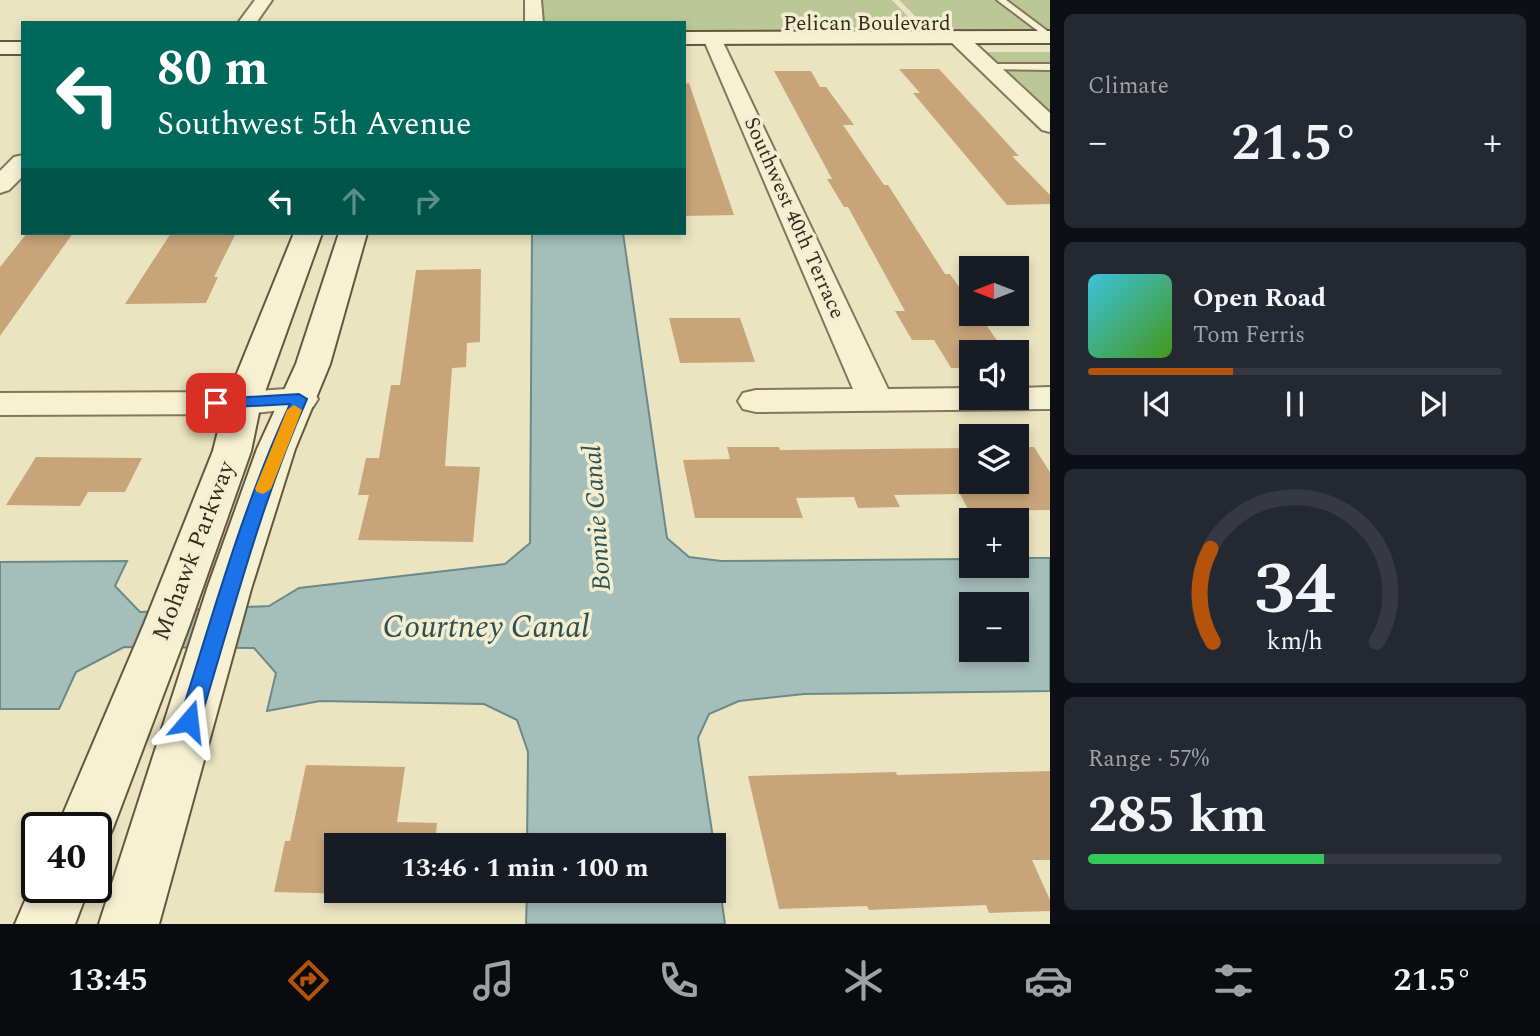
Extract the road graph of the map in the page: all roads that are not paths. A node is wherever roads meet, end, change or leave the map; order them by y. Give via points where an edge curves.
1 (264, 0) edge
2 (533, 0) edge
3 (1001, 0) edge
4 (248, 21) edge
5 (534, 21) edge
6 (1050, 37) edge
7 (686, 38) edge
8 (0, 40) edge
9 (21, 40) edge
10 (963, 42) junction
11 (715, 43) junction
12 (1050, 47) edge
13 (0, 48) edge
14 (21, 48) edge
15 (686, 48) edge
16 (990, 67) junction
17 (1050, 67) edge
18 (1050, 125) edge
19 (21, 164) edge
20 (0, 185) edge
21 (307, 235) edge
22 (352, 235) edge
23 (1050, 398) edge
24 (299, 399) junction
25 (875, 399) junction
26 (756, 401) dead end
27 (243, 403) junction
28 (0, 404) edge
29 (94, 807) edge
30 (53, 903) edge
31 (44, 924) edge
32 (129, 924) edge

1 - 4 street
2 - 5 street
3 - 6 lane
6 - 10 street, Pelican Boulevard
7 - 11 street, Pelican Boulevard
8 - 9 street
10 - 11 street, Pelican Boulevard
10 - 12 street, Pelican Boulevard
10 - 16 street
11 - 15 street, Pelican Boulevard
11 - 25 street, Southwest 40th Terrace
13 - 14 street
16 - 17 lane
16 - 18 street
19 - 20 street
21 - 27 street, Mohawk Parkway
22 - 24 street, Mohawk Parkway
23 - 25 street
24 - 27 street
24 - 32 street, Mohawk Parkway via 276,449 225,600
25 - 26 street
27 - 28 street
27 - 29 street, Mohawk Parkway via 232,451
30 - 31 street

